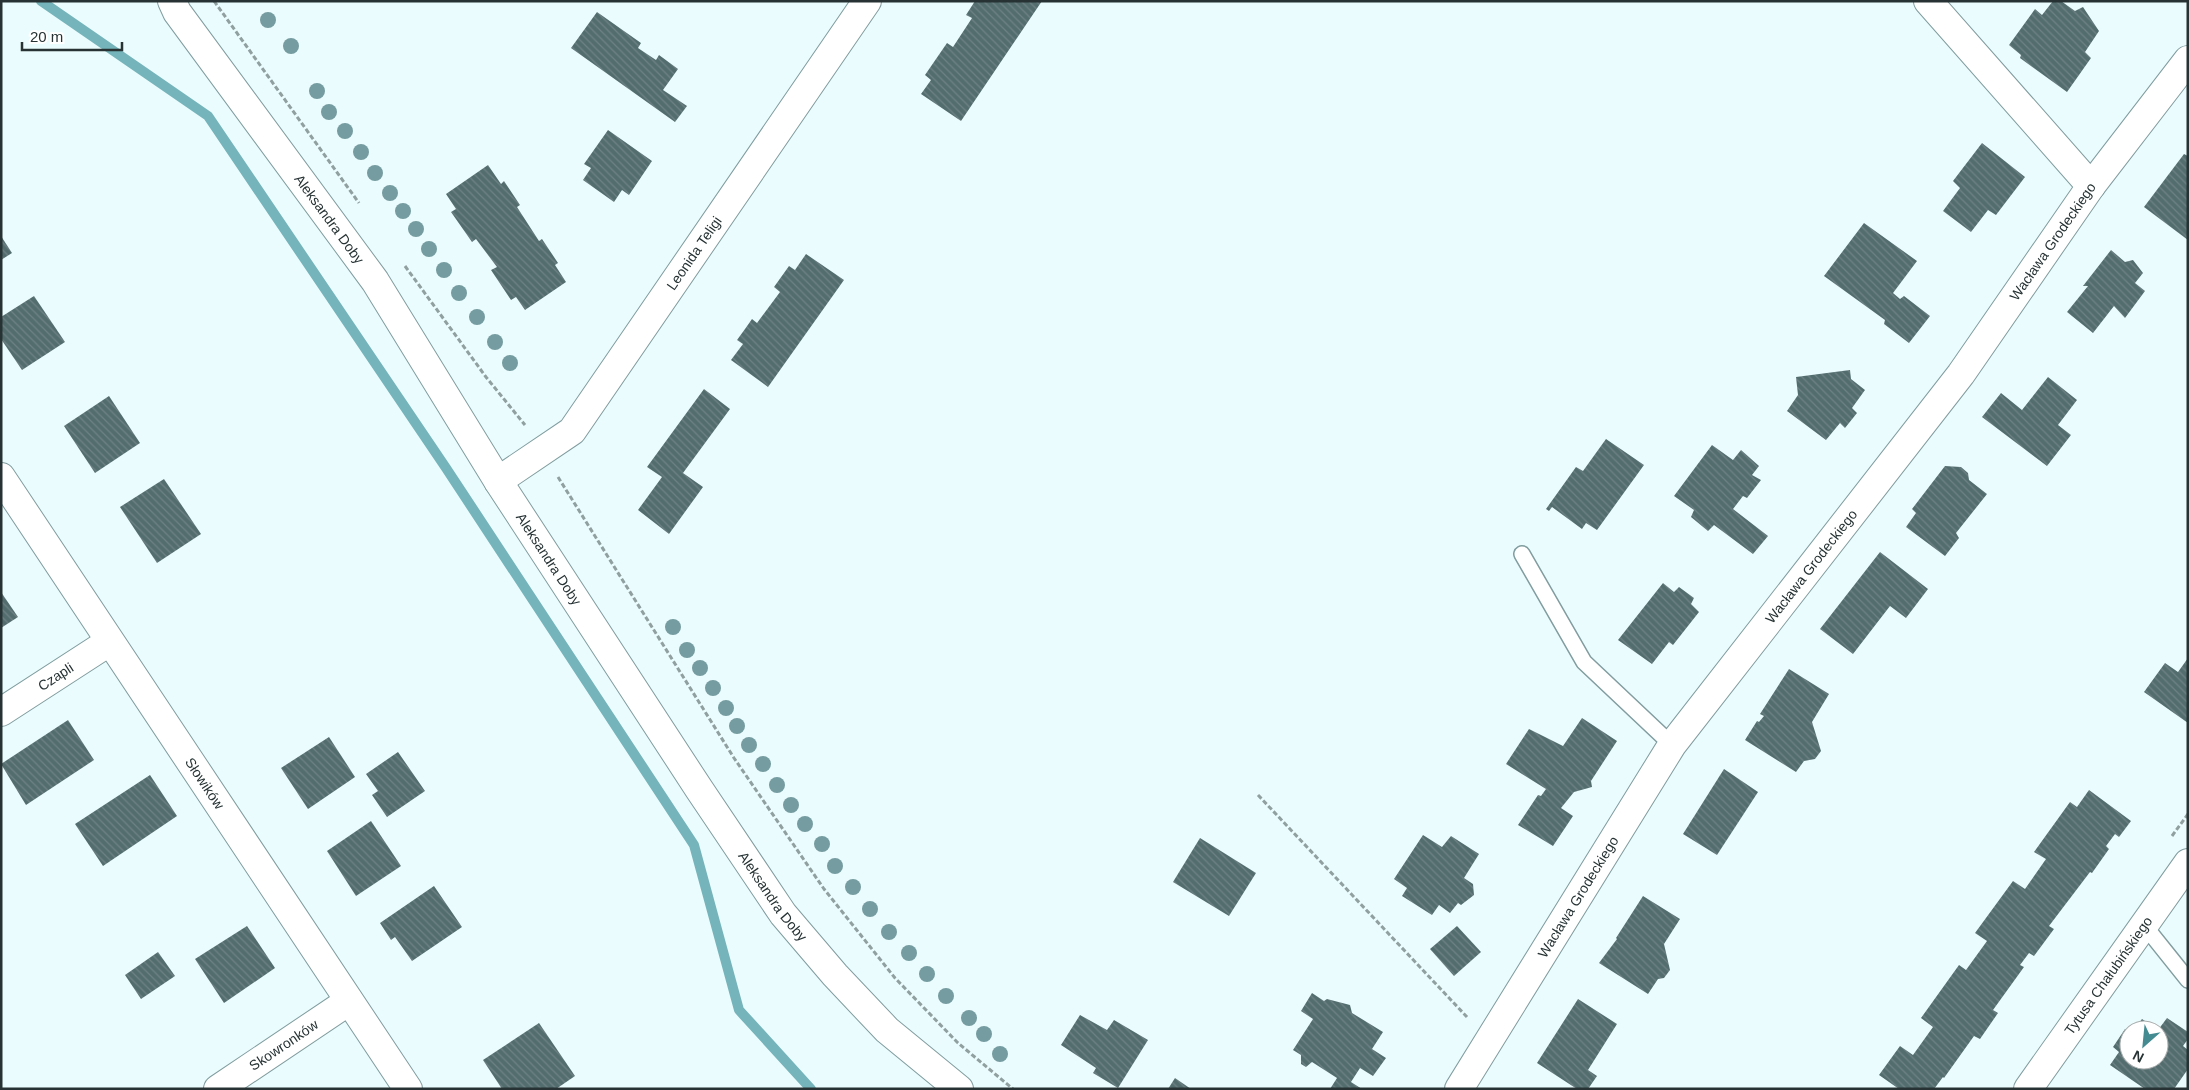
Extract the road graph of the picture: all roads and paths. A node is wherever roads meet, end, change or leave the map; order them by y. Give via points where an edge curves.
1 (172, 1) edge
2 (214, 1) edge
3 (867, 1) edge
4 (1928, 1) edge
5 (2188, 60) edge
6 (2091, 186) junction
7 (364, 209) dead end
8 (404, 265) dead end
9 (541, 450) junction
10 (1, 478) edge
11 (498, 481) junction
12 (1522, 554) dead end
13 (109, 642) junction
14 (1, 712) edge
15 (1672, 745) junction
16 (1258, 795) dead end
17 (2188, 863) edge
18 (2144, 926) junction
19 (2188, 980) edge
20 (349, 1001) junction
21 (1489, 1041) junction
22 (218, 1089) edge
23 (408, 1089) edge
24 (959, 1089) edge
25 (1013, 1089) edge
26 (1459, 1089) edge
27 (2028, 1089) edge

1 - 11 street, Aleksandra Doby via 375,281
2 - 7 path
3 - 9 street, Leonida Teligi via 572,431
4 - 6 street
5 - 6 street, Wacława Grodeckiego
6 - 15 street, Wacława Grodeckiego via 1961,374
8 - 9 path via 486,377 517,413
9 - 11 street, Leonida Teligi
9 - 25 path via 734,758 824,889 895,978 958,1043
10 - 13 street, Słowików
11 - 24 street, Aleksandra Doby via 783,914 887,1030
12 - 15 lane via 1584,662
13 - 14 street, Czapli
13 - 20 street, Słowików
15 - 21 street, Wacława Grodeckiego
16 - 21 path
17 - 18 street, Tytusa Chałubińskiego
18 - 19 lane
18 - 27 street, Tytusa Chałubińskiego
20 - 22 street, Skowronków
20 - 23 street, Słowików
21 - 26 street, Wacława Grodeckiego

